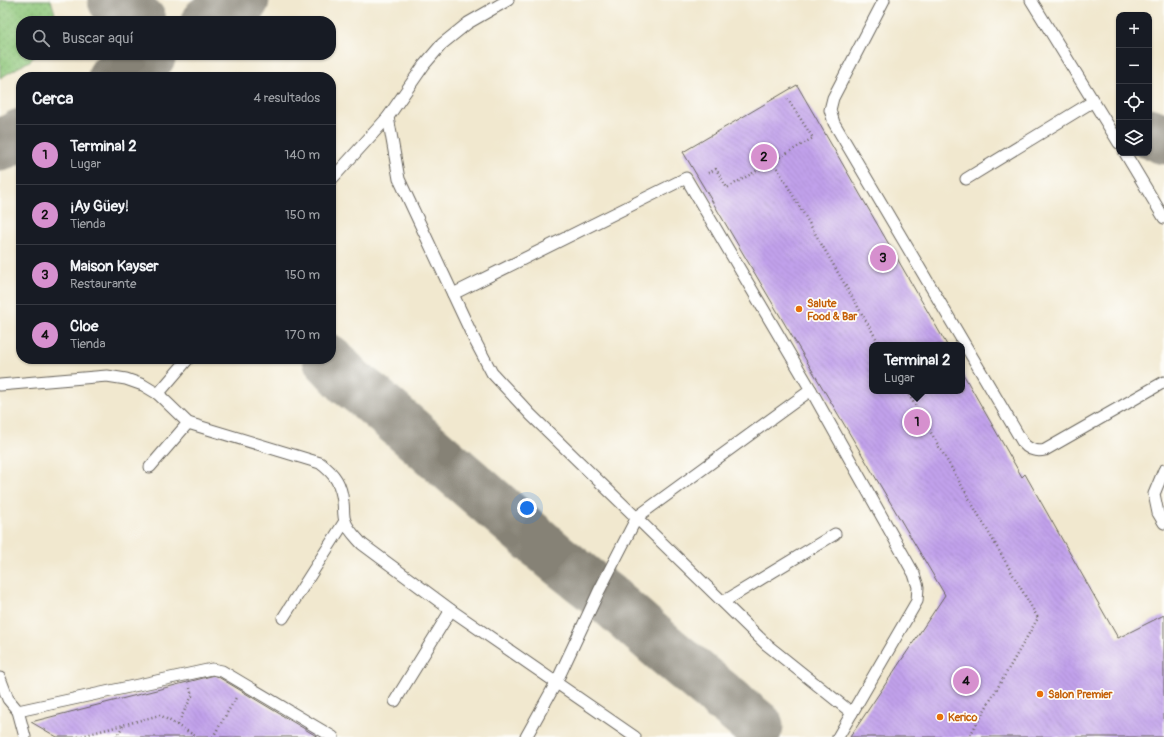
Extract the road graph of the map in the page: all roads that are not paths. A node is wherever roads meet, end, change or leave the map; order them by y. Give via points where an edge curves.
1 (508, 0) edge
2 (884, 0) edge
3 (1031, 0) edge
4 (1092, 102) junction
5 (388, 117) junction
6 (1116, 138) edge
7 (1127, 156) edge
8 (336, 174) edge
9 (966, 179) dead end
10 (1164, 218) edge
11 (452, 294) junction
12 (963, 342) edge
13 (965, 345) edge
14 (184, 364) edge
15 (1164, 382) edge
16 (0, 385) edge
17 (811, 390) junction
18 (158, 394) junction
19 (188, 423) junction
20 (150, 467) dead end
21 (1164, 470) edge
22 (637, 517) junction
23 (345, 521) junction
24 (1164, 523) edge
25 (835, 534) dead end
26 (723, 602) junction
27 (451, 610) junction
28 (283, 618) dead end
29 (0, 678) edge
30 (556, 683) junction
31 (4, 698) edge
32 (395, 701) dead end
33 (18, 711) junction
34 (852, 713) junction
35 (25, 737) edge
36 (333, 737) edge
37 (526, 737) edge
38 (635, 737) edge
39 (838, 737) edge

1 - 5 lane via 468,23 442,44
2 - 12 lane via 833,98 830,110 834,123
3 - 4 lane
4 - 6 lane
4 - 9 lane
5 - 8 lane
5 - 11 lane via 399,179
7 - 10 lane
11 - 17 lane via 686,178
11 - 22 lane via 492,373 531,415
13 - 15 lane via 1023,443 1033,450 1045,450
14 - 18 lane
16 - 18 lane via 107,376 126,379
17 - 22 lane
17 - 34 lane via 914,574 918,587 917,601
18 - 19 lane
19 - 20 lane
19 - 23 lane via 320,463 331,471 339,485
21 - 24 lane via 1154,494 1158,513
22 - 26 lane
22 - 30 lane
23 - 27 lane via 362,544
23 - 28 lane
25 - 26 lane
26 - 34 lane via 767,645
27 - 30 lane
27 - 32 lane
29 - 31 lane
30 - 37 lane
30 - 38 lane
31 - 33 lane
33 - 35 lane
33 - 36 lane via 212,669 222,672
34 - 39 lane

